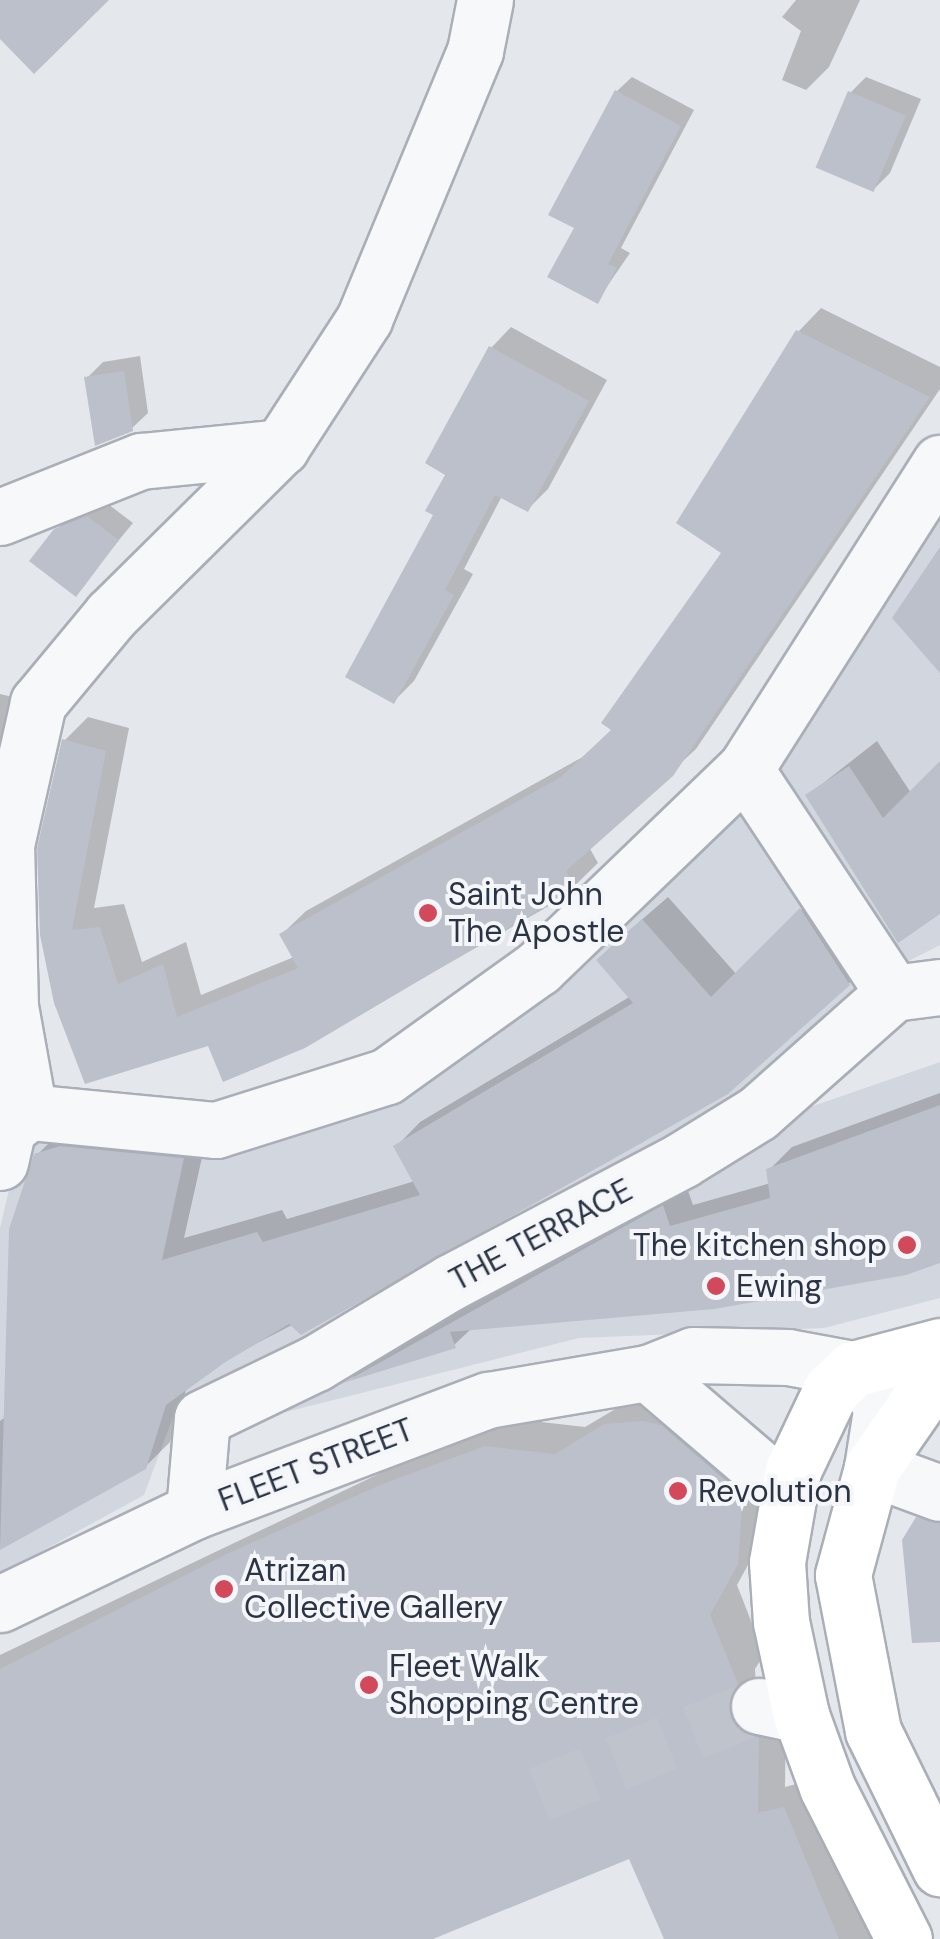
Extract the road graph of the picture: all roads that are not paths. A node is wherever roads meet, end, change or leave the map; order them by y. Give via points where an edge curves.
1 (485, 0) edge
2 (281, 447) junction
3 (940, 463) edge
4 (0, 517) edge
5 (745, 769) junction
6 (916, 990) edge
7 (29, 1112) junction
8 (0, 1162) edge
9 (940, 1346) edge
10 (854, 1370) junction
11 (940, 1370) edge
12 (648, 1373) junction
13 (872, 1468) junction
14 (787, 1492) junction
15 (940, 1493) edge
16 (194, 1511) junction
17 (0, 1604) edge
18 (940, 1868) edge
19 (904, 1939) edge

1 - 2 street via 475,51 364,319
2 - 4 street via 142,461
2 - 7 street via 111,614 38,703 6,846 10,1006
3 - 5 street
5 - 6 street
5 - 7 street via 538,968 387,1076 216,1130
6 - 16 street, THE TERRACE via 758,1113 682,1160 202,1418
7 - 8 street via 8,1128
9 - 10 main road
10 - 12 street, FLEET STREET via 788,1357 693,1355
10 - 13 street via 882,1404
10 - 14 main road via 830,1390
11 - 13 main road
12 - 14 street
12 - 16 street, FLEET STREET via 488,1400
13 - 15 street
13 - 18 main road via 844,1575 852,1644 873,1731
14 - 19 main road via 777,1562 780,1710
16 - 17 street, FLEET STREET

